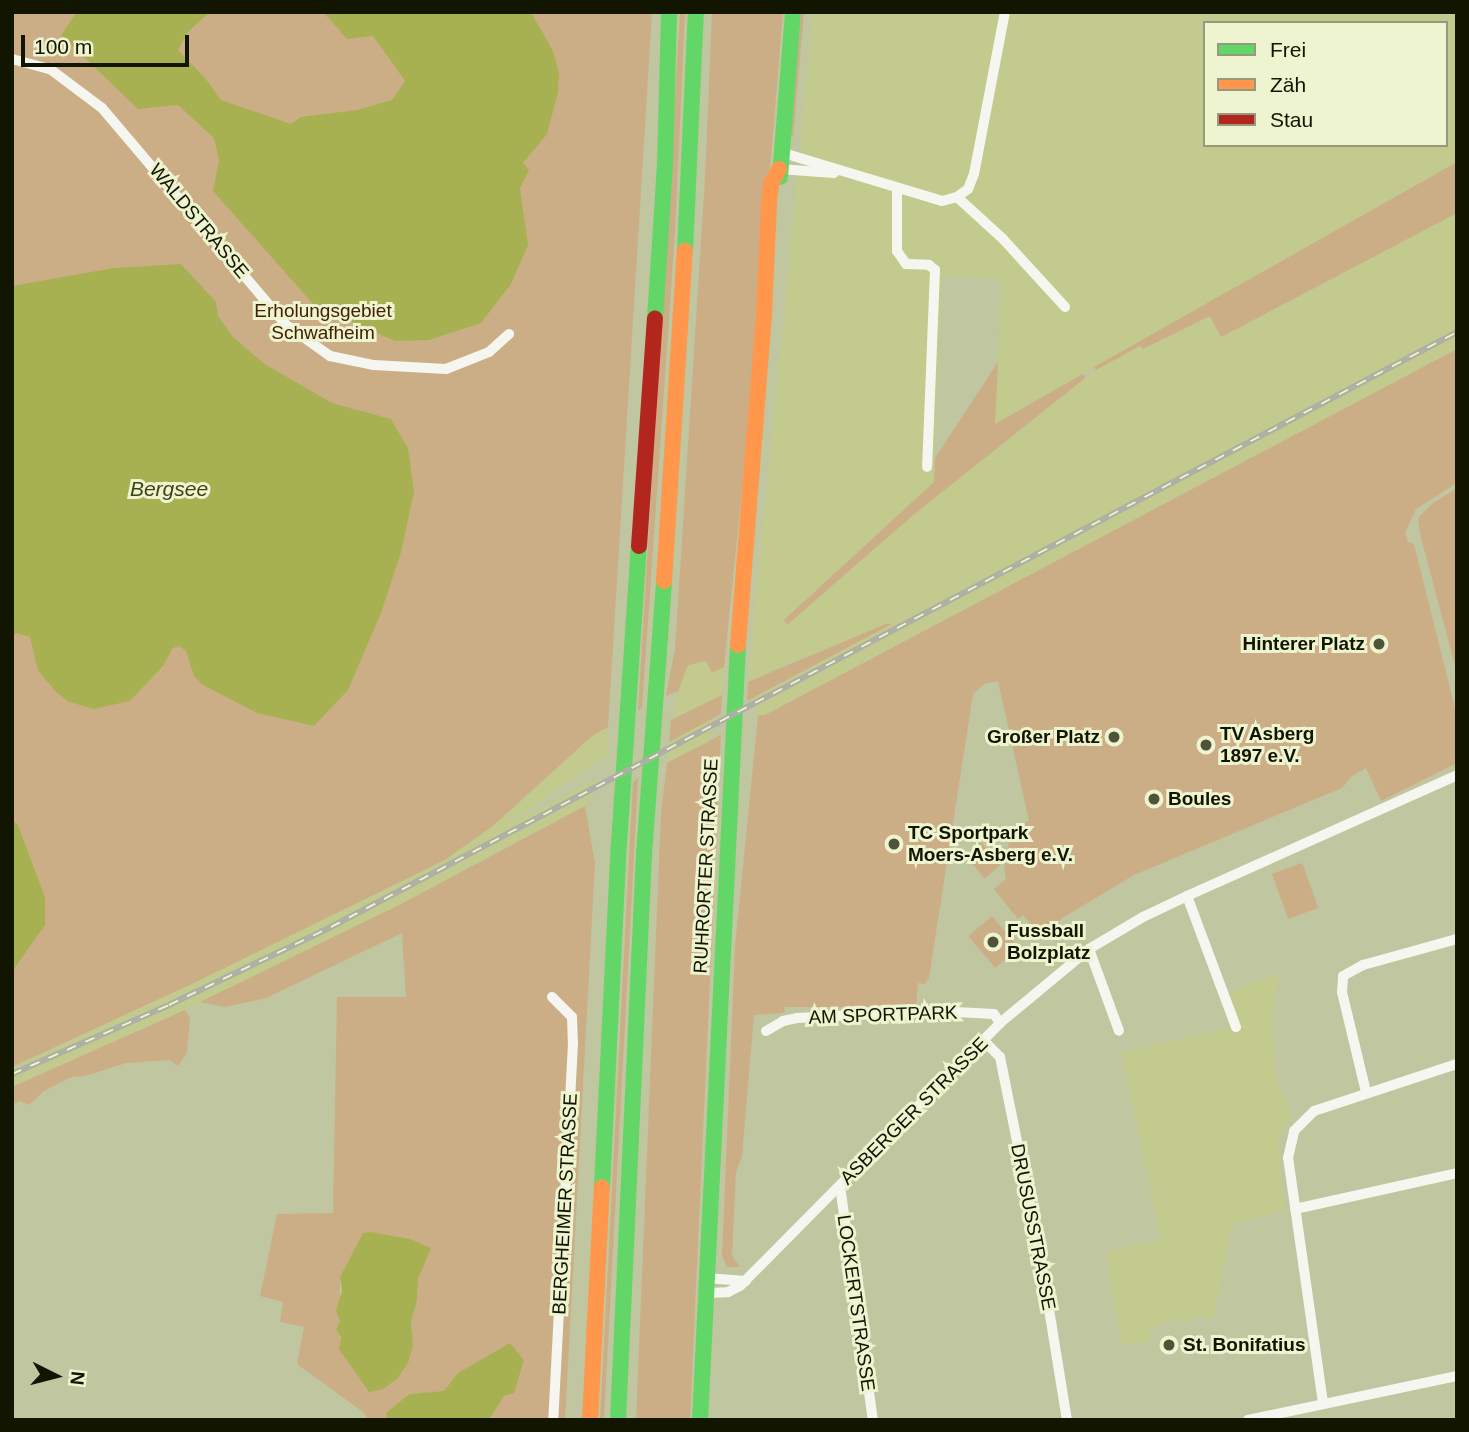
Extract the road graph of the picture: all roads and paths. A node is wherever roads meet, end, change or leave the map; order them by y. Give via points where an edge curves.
1 (670, 12) edge
2 (696, 12) edge
3 (793, 12) edge
4 (1005, 12) edge
5 (12, 59) edge
6 (779, 160) junction
7 (847, 175) junction
8 (897, 188) junction
9 (957, 197) junction
10 (1065, 307) dead end
11 (509, 334) dead end
12 (926, 467) dead end
13 (1457, 775) edge
14 (1187, 896) junction
15 (1457, 939) edge
16 (1089, 949) junction
17 (552, 997) dead end
18 (1000, 1023) junction
19 (1236, 1027) dead end
20 (766, 1031) dead end
21 (1119, 1031) dead end
22 (984, 1041) junction
23 (1457, 1064) edge
24 (1366, 1092) junction
25 (1457, 1173) edge
26 (840, 1186) junction
27 (1295, 1209) junction
28 (705, 1285) junction
29 (1457, 1376) edge
30 (1323, 1403) junction
31 (1262, 1418) edge
32 (552, 1420) edge
33 (590, 1420) edge
34 (618, 1420) edge
35 (700, 1420) edge
36 (873, 1420) edge
37 (1068, 1420) edge
38 (1248, 1420) edge

1 - 33 main road via 665,166 619,857
2 - 34 main road via 679,370 644,855
3 - 6 main road, RUHRORTER STRASSE
4 - 9 street via 974,174 968,189
5 - 11 street, WALDSTRASSE via 50,69 102,108 285,324 330,356 374,365 446,369 489,352
6 - 7 street
6 - 7 street
6 - 28 main road, RUHRORTER STRASSE via 769,203 738,645
7 - 8 street
8 - 9 street via 942,201
8 - 12 street via 897,251 906,264 929,265 935,270
9 - 10 street
13 - 14 street, ASBERGER STRASSE
14 - 16 street, ASBERGER STRASSE
14 - 19 street
15 - 24 street via 1363,965 1342,976
16 - 18 street, ASBERGER STRASSE
16 - 21 street
17 - 32 street, BERGHEIMER STRASSE via 572,1017 573,1043
18 - 20 street, AM SPORTPARK via 994,1014 937,1011 797,1017
18 - 22 street, ASBERGER STRASSE
22 - 26 street, ASBERGER STRASSE
22 - 37 street, DRUSUSSTRASSE via 1000,1057
23 - 24 street
24 - 27 street via 1314,1111 1294,1131 1288,1158
25 - 27 street
26 - 28 street, ASBERGER STRASSE via 746,1281
26 - 36 street, LOCKERTSTRASSE
27 - 30 street
28 - 35 main road, RUHRORTER STRASSE
29 - 30 street
30 - 31 street
31 - 38 street

